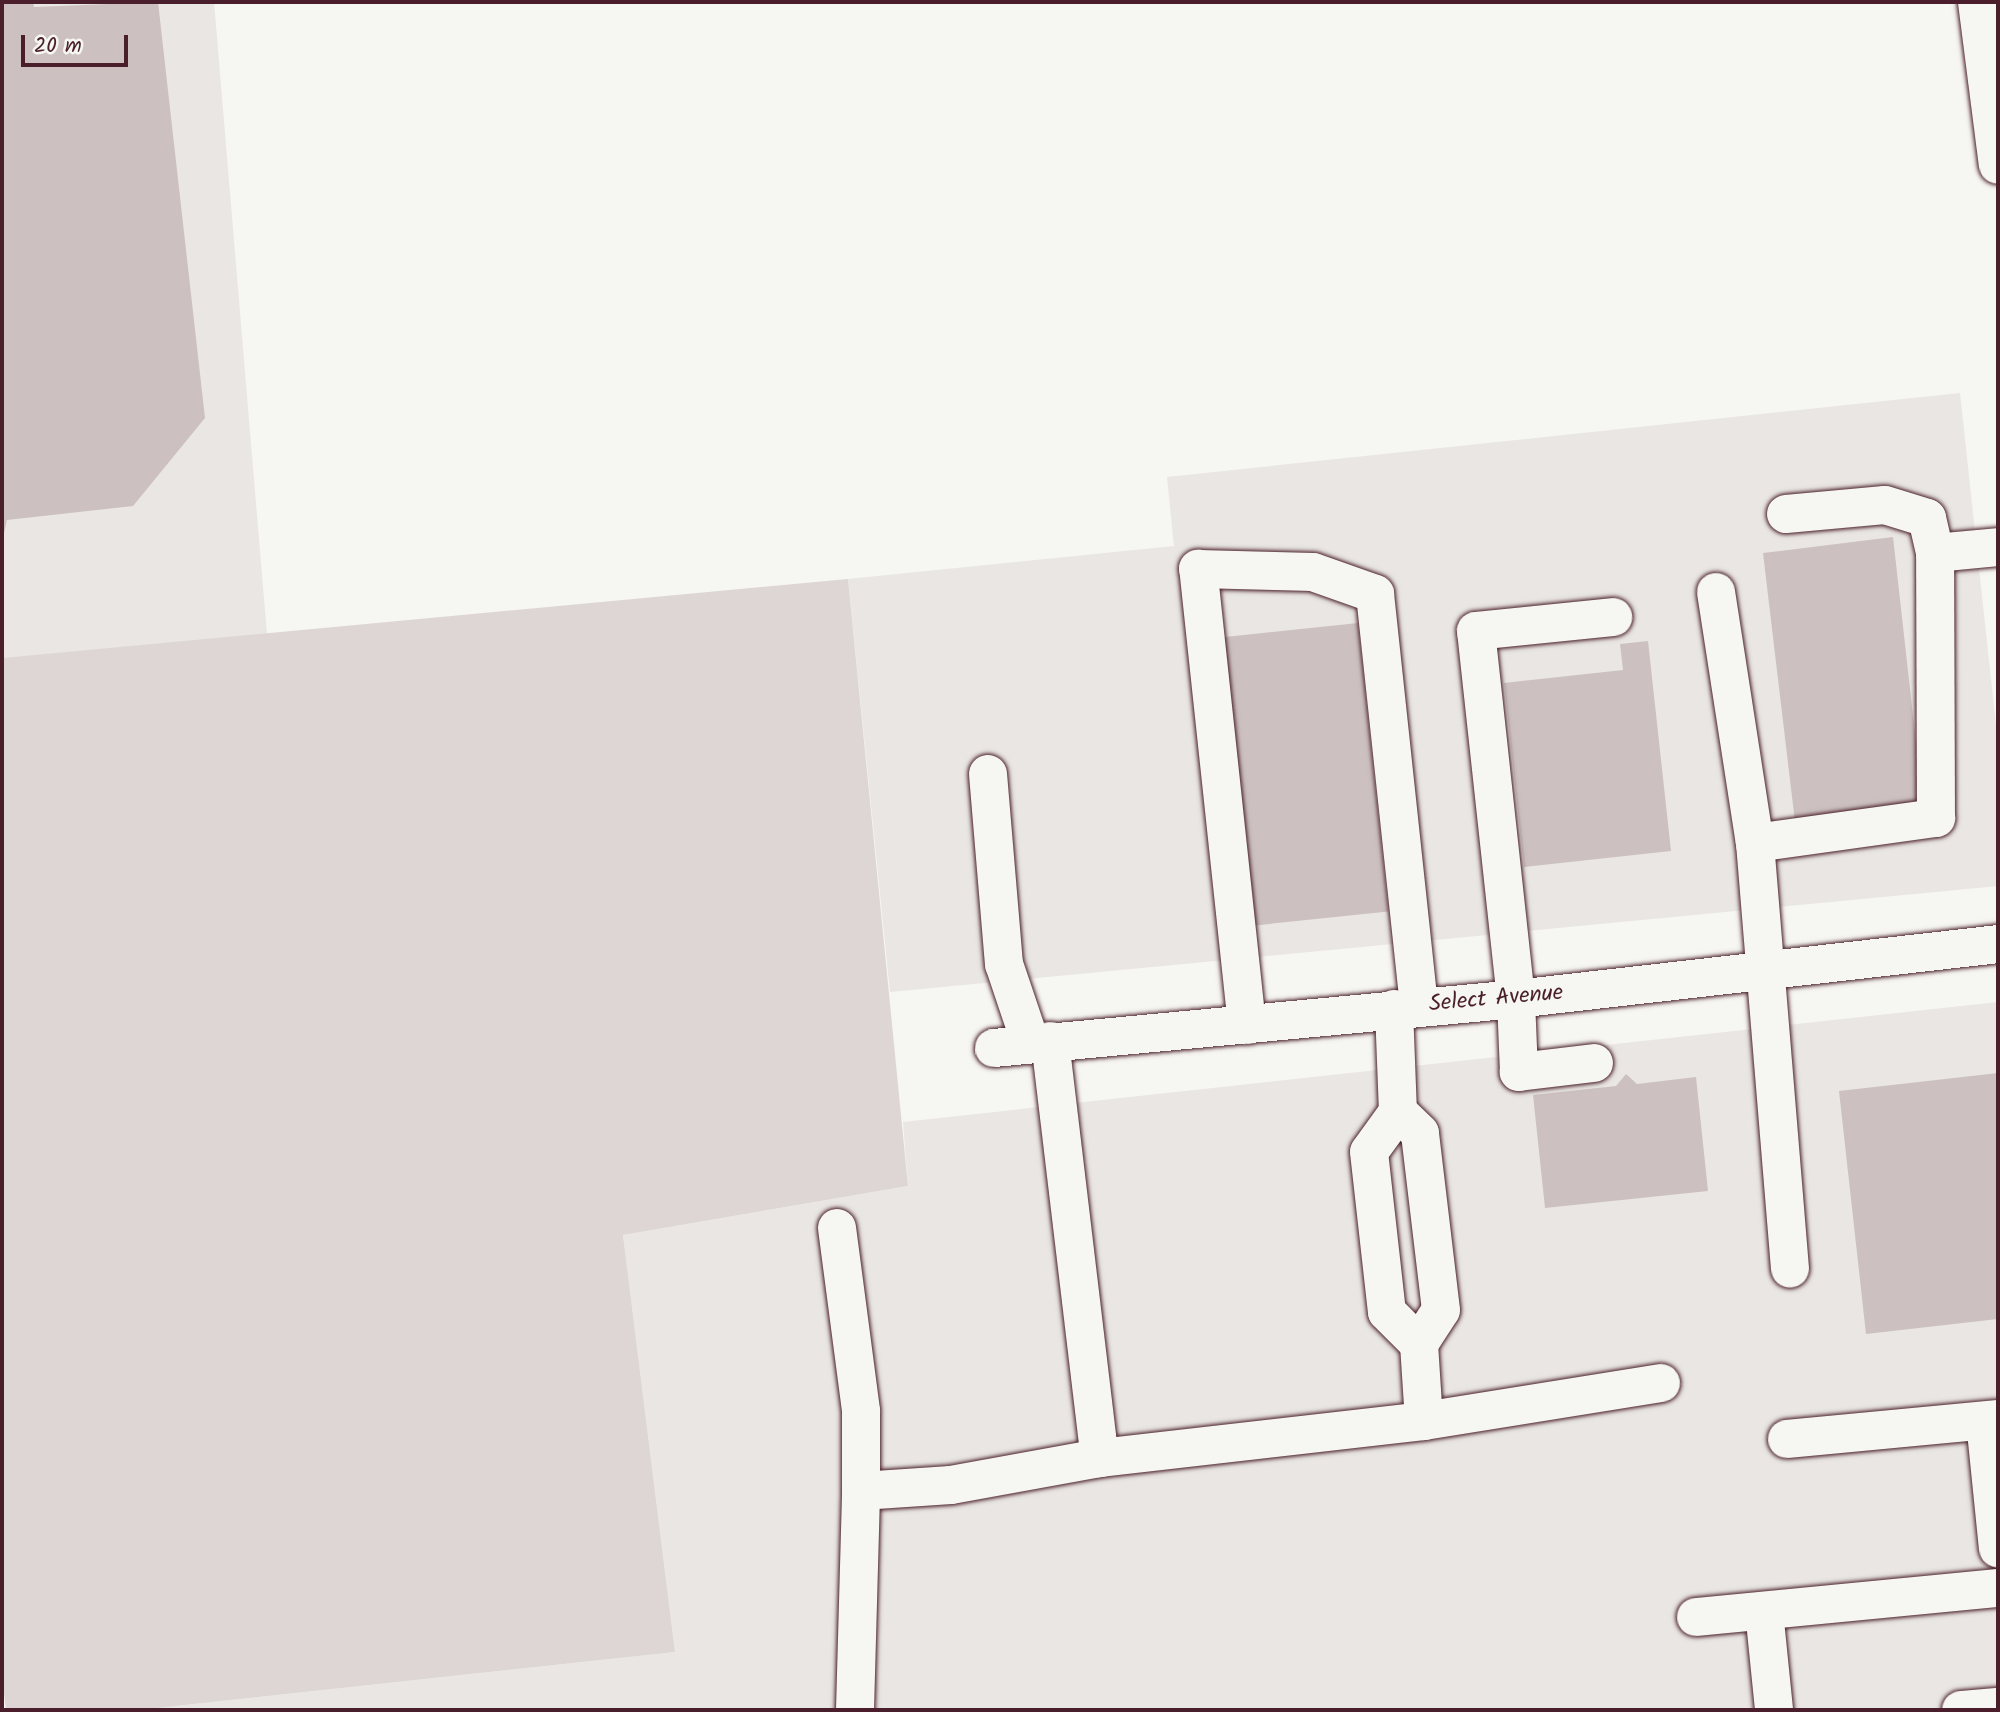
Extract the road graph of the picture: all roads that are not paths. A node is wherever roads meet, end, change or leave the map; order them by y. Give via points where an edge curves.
1 (1977, 2) edge
2 (1998, 165) edge
3 (1786, 514) dead end
4 (1998, 547) edge
5 (1935, 553) junction
6 (1716, 592) dead end
7 (1613, 617) dead end
8 (988, 774) dead end
9 (1755, 843) junction
10 (1998, 944) edge
11 (1763, 970) junction
12 (1516, 999) junction
13 (1406, 1008) junction
14 (1247, 1025) junction
15 (1041, 1043) junction
16 (994, 1048) dead end
17 (1594, 1063) dead end
18 (1398, 1112) junction
19 (837, 1228) dead end
20 (1790, 1269) dead end
21 (1419, 1344) junction
22 (1661, 1383) dead end
23 (1992, 1420) edge
24 (1424, 1421) junction
25 (1787, 1439) dead end
26 (1100, 1458) junction
27 (861, 1491) junction
28 (1998, 1548) edge
29 (1998, 1588) edge
30 (1764, 1611) junction
31 (1696, 1617) dead end
32 (1998, 1707) edge
33 (855, 1710) edge
34 (1774, 1710) edge
35 (1961, 1710) edge

1 - 2 street
3 - 5 street via 1885,505 1912,511 1927,518
4 - 5 street
5 - 9 street via 1936,818
6 - 9 street
7 - 12 street via 1476,631
8 - 15 street via 1004,964
9 - 11 street
10 - 11 street, Select Avenue
11 - 12 street, Select Avenue
11 - 20 street
12 - 13 street, Select Avenue
12 - 17 street via 1519,1072
13 - 14 street, Select Avenue
13 - 14 street via 1375,594 1313,572 1199,569
13 - 18 street
14 - 15 street, Select Avenue
15 - 16 street, Select Avenue
15 - 26 street
18 - 21 street via 1420,1133 1441,1310
18 - 21 street via 1369,1152 1387,1312
19 - 27 street via 861,1411
21 - 24 street
22 - 24 street
23 - 25 street
23 - 28 street
24 - 26 street
26 - 27 street via 951,1485
27 - 33 street
29 - 30 street
30 - 31 street
30 - 34 street
32 - 35 street

